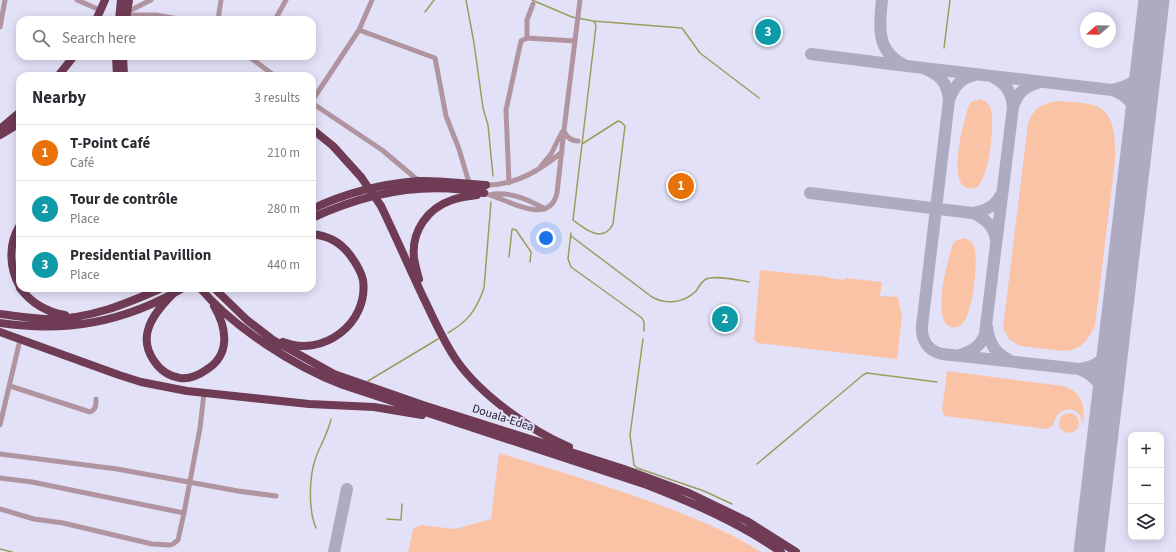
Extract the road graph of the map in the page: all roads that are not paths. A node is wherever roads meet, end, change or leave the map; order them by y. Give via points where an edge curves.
1 (5, 0) edge
2 (77, 0) edge
3 (105, 0) edge
4 (121, 0) edge
5 (129, 0) edge
6 (151, 0) edge
7 (221, 0) edge
8 (286, 0) edge
9 (372, 0) edge
10 (580, 0) edge
11 (533, 4) dead end
12 (100, 10) junction
13 (98, 16) edge
14 (119, 16) edge
15 (127, 16) edge
16 (162, 16) edge
17 (219, 16) edge
18 (277, 16) edge
19 (0, 27) edge
20 (359, 30) junction
21 (527, 38) junction
22 (575, 41) junction
23 (71, 60) edge
24 (116, 60) edge
25 (123, 60) edge
26 (254, 60) edge
27 (61, 72) edge
28 (117, 72) edge
29 (124, 72) edge
30 (270, 72) edge
31 (316, 96) edge
32 (316, 105) edge
33 (16, 115) edge
34 (16, 126) edge
35 (564, 128) junction
36 (0, 129) edge
37 (316, 132) edge
38 (0, 136) edge
39 (578, 140) dead end
40 (562, 152) junction
41 (536, 171) junction
42 (419, 181) junction
43 (509, 183) junction
44 (470, 188) junction
45 (486, 191) junction
46 (316, 206) edge
47 (545, 209) junction
48 (316, 216) edge
49 (16, 232) edge
50 (316, 235) edge
51 (16, 281) edge
52 (23, 292) edge
53 (152, 292) edge
54 (177, 292) edge
55 (203, 292) edge
56 (218, 292) edge
57 (172, 295) junction
58 (423, 297) junction
59 (210, 300) junction
60 (0, 314) edge
61 (80, 316) junction
62 (247, 320) junction
63 (0, 323) edge
64 (0, 332) edge
65 (20, 340) junction
66 (10, 386) junction
67 (204, 393) junction
68 (96, 399) dead end
69 (447, 420) junction
70 (0, 424) edge
71 (0, 454) edge
72 (624, 469) junction
73 (0, 478) edge
74 (190, 482) junction
75 (276, 496) dead end
76 (0, 509) edge
77 (184, 514) junction
78 (781, 552) edge
79 (796, 552) edge

1 - 19 street
2 - 12 street
3 - 12 highway
4 - 14 highway
5 - 15 highway
6 - 15 street
7 - 17 street
8 - 18 street
9 - 20 street
10 - 22 street
11 - 21 street via 526,26
12 - 13 highway
15 - 16 street
20 - 31 street
20 - 44 street via 435,58 446,116
21 - 22 street
21 - 43 street via 521,41 506,110
22 - 35 street
23 - 27 highway
24 - 28 highway
25 - 29 highway
26 - 30 street
32 - 42 street via 382,150
33 - 36 highway
34 - 38 highway
35 - 39 street via 572,141
35 - 40 street
35 - 41 street via 551,154
37 - 58 highway, bridge via 362,177 380,206
40 - 41 street
40 - 47 street via 556,198
41 - 43 street
42 - 44 highway
42 - 46 highway via 362,190
43 - 45 street
44 - 45 highway
44 - 48 highway via 384,193 339,206
45 - 47 street via 518,196
45 - 47 street via 524,207
45 - 58 highway via 452,200 424,219 414,243 414,258
49 - 51 highway via 11,248
50 - 62 highway via 339,243 357,264 363,279 362,296 352,322 329,341 305,346 290,345 273,338
52 - 61 highway via 42,308 55,313
53 - 61 highway via 109,310
54 - 57 highway
55 - 59 highway, Douala-Edea
56 - 62 highway, Douala-Edea
57 - 59 highway via 156,312 148,330 148,342 151,358 169,375 180,378 191,377 207,370 219,360 224,332 221,319
57 - 63 highway via 136,311 90,323 25,327
58 - 72 highway via 456,360 464,371 500,404 542,434
59 - 69 highway, Douala-Edea via 266,344 317,375
60 - 61 highway via 50,319
62 - 72 highway, Douala-Edea via 273,340 334,374
64 - 65 highway
65 - 66 street
65 - 67 highway via 119,376
66 - 68 street via 90,412 96,407
66 - 70 street
67 - 69 highway via 309,404 374,407
67 - 74 street
69 - 78 highway, Douala-Edea via 684,500 741,528
71 - 74 street via 117,469
72 - 79 highway, Douala-Edea via 715,505 747,521
73 - 77 street via 32,482
74 - 75 street
74 - 77 street
76 - 77 street via 34,519 152,544 170,545 178,540

